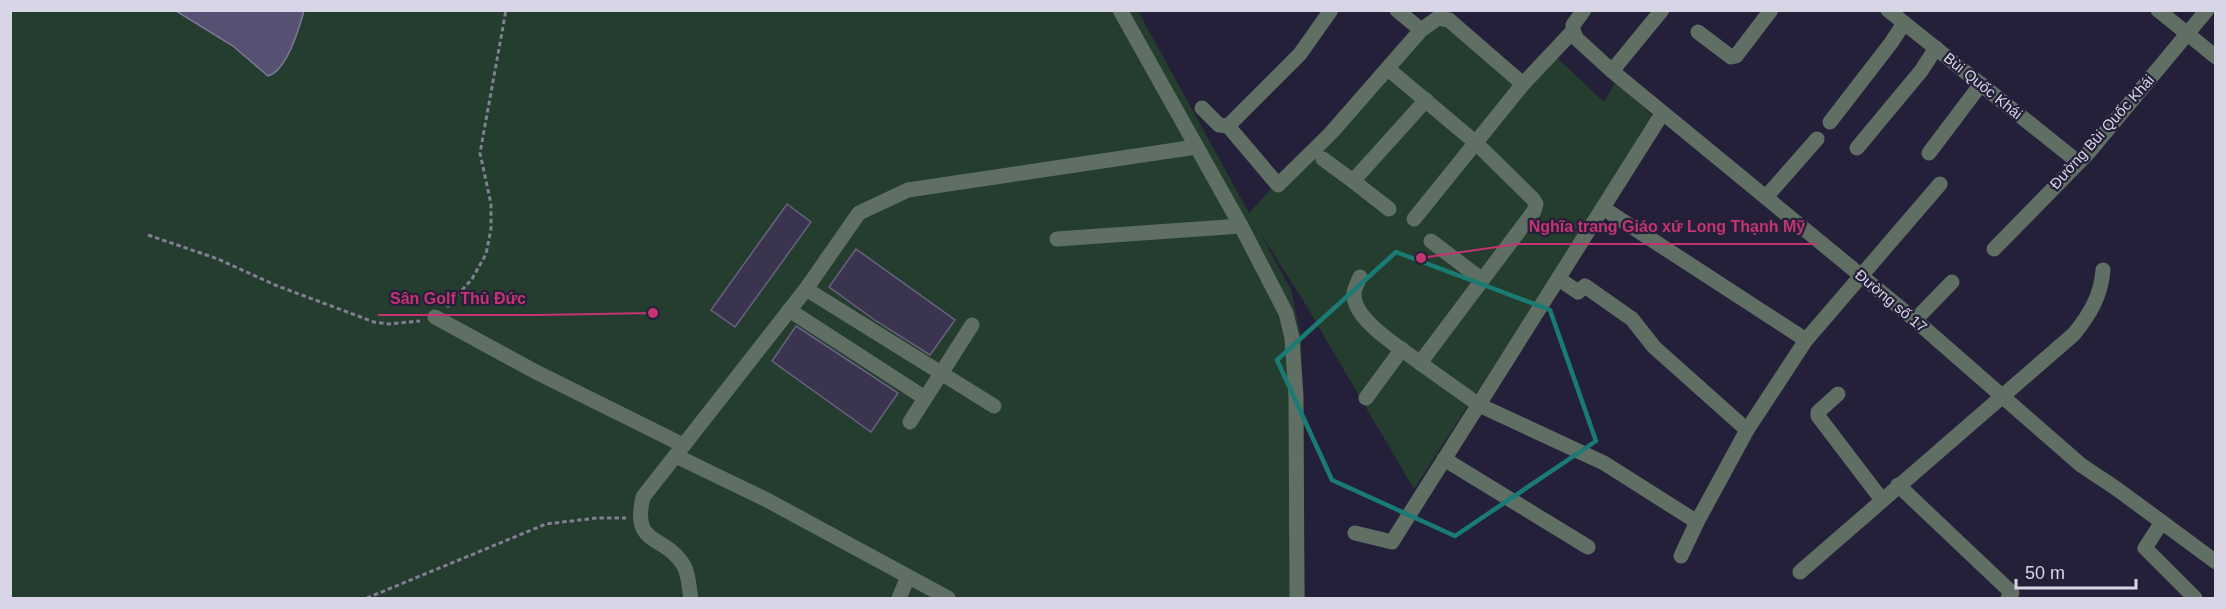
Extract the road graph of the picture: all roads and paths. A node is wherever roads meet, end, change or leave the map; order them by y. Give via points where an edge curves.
1 (506, 10) edge
2 (1120, 10) edge
3 (1331, 10) edge
4 (1397, 10) edge
5 (1662, 10) edge
6 (1771, 10) edge
7 (1888, 10) edge
8 (2158, 10) edge
9 (2207, 10) edge
10 (1576, 17) edge
11 (1904, 23) junction
12 (1421, 30) junction
13 (1698, 32) dead end
14 (2187, 34) junction
15 (1936, 48) junction
16 (2216, 57) edge
17 (1612, 71) junction
18 (1393, 73) dead end
19 (1523, 84) junction
20 (1981, 84) junction
21 (1425, 100) junction
22 (1203, 108) dead end
23 (1662, 114) junction
24 (1830, 122) dead end
25 (1228, 126) junction
26 (1817, 139) dead end
27 (1476, 143) junction
28 (1196, 147) junction
29 (1857, 148) dead end
30 (1929, 153) dead end
31 (1323, 159) dead end
32 (2078, 162) junction
33 (1353, 181) junction
34 (1940, 184) dead end
35 (1766, 197) junction
36 (1389, 208) dead end
37 (1604, 208) junction
38 (1414, 219) dead end
39 (1241, 226) junction
40 (148, 235) dead end
41 (1057, 239) dead end
42 (1431, 241) dead end
43 (1994, 249) dead end
44 (2103, 270) dead end
45 (1861, 276) junction
46 (1360, 277) dead end
47 (1481, 279) junction
48 (1559, 279) junction
49 (1952, 282) dead end
50 (806, 289) junction
51 (789, 310) junction
52 (435, 317) junction
53 (1915, 320) junction
54 (972, 325) dead end
55 (1806, 340) junction
56 (1401, 348) junction
57 (1420, 363) junction
58 (940, 373) junction
59 (1838, 394) dead end
60 (2002, 395) junction
61 (925, 398) junction
62 (1366, 398) dead end
63 (1479, 405) junction
64 (994, 406) dead end
65 (910, 422) dead end
66 (1747, 430) junction
67 (680, 451) junction
68 (1444, 459) junction
69 (1898, 485) junction
70 (1882, 500) junction
71 (639, 518) junction
72 (1697, 522) junction
73 (2162, 522) junction
74 (1355, 533) dead end
75 (1588, 547) dead end
76 (1681, 556) dead end
77 (2216, 562) edge
78 (1800, 572) dead end
79 (908, 577) junction
80 (2012, 597) edge
81 (367, 598) edge
82 (691, 598) edge
83 (899, 598) edge
84 (948, 598) edge
85 (1297, 598) edge
86 (2195, 598) edge

1 - 52 path via 480,153 492,229 486,254 472,279
2 - 28 street
3 - 25 street via 1300,54
4 - 12 street
5 - 17 street
6 - 13 street via 1736,56 1724,53
7 - 11 street, Bùi Quốc Khái
8 - 14 street
9 - 14 street, Đường Bùi Quốc Khái
10 - 17 street, Đường số 17 via 1577,39
10 - 19 street
11 - 15 street, Bùi Quốc Khái
11 - 24 street
12 - 19 street via 1438,18 1449,20
12 - 25 street via 1331,133 1278,185
14 - 16 street
14 - 32 street, Đường Bùi Quốc Khái
15 - 20 street, Bùi Quốc Khái
15 - 29 street
17 - 23 street, Đường số 17
18 - 21 street
19 - 27 street
20 - 30 street
20 - 32 street, Bùi Quốc Khái
21 - 27 street
21 - 33 street
22 - 25 street via 1219,125
23 - 35 street, Đường số 17
23 - 37 street
26 - 35 street
27 - 38 street
27 - 47 street via 1536,204
28 - 39 street
28 - 50 street via 908,190 859,213
31 - 33 street
32 - 43 street, Đường Bùi Quốc Khái
33 - 36 street
34 - 45 street
35 - 45 street, Đường số 17
37 - 48 street
37 - 55 street
39 - 41 street
39 - 85 street via 1286,313 1292,338
40 - 52 path via 374,322 406,323
42 - 47 street
44 - 60 street via 2102,285 2086,320
45 - 53 street, Đường số 17
45 - 55 street
46 - 56 street via 1354,293 1359,313
47 - 57 street
48 - 63 street
48 - 66 street via 1578,292 1585,286 1632,319 1653,347
49 - 53 street
50 - 51 street
50 - 58 street
51 - 61 street
51 - 67 street
52 - 67 street
53 - 60 street, Đường số 17
54 - 58 street
55 - 66 street
56 - 57 street
56 - 62 street
57 - 63 street
58 - 61 street
58 - 64 street
59 - 70 street via 1818,416
60 - 69 street
60 - 73 street, Đường số 17 via 2081,465
61 - 65 street
63 - 68 street
63 - 72 street via 1604,463
66 - 72 street
67 - 71 street via 642,497
67 - 79 street
68 - 74 street via 1392,542
68 - 75 street
69 - 70 street
69 - 80 street
70 - 78 street
71 - 81 path via 546,524
71 - 82 street via 651,540 671,549 686,568
72 - 76 street
73 - 77 street, Đường số 17
73 - 86 street via 2145,548
79 - 83 street
79 - 84 street

